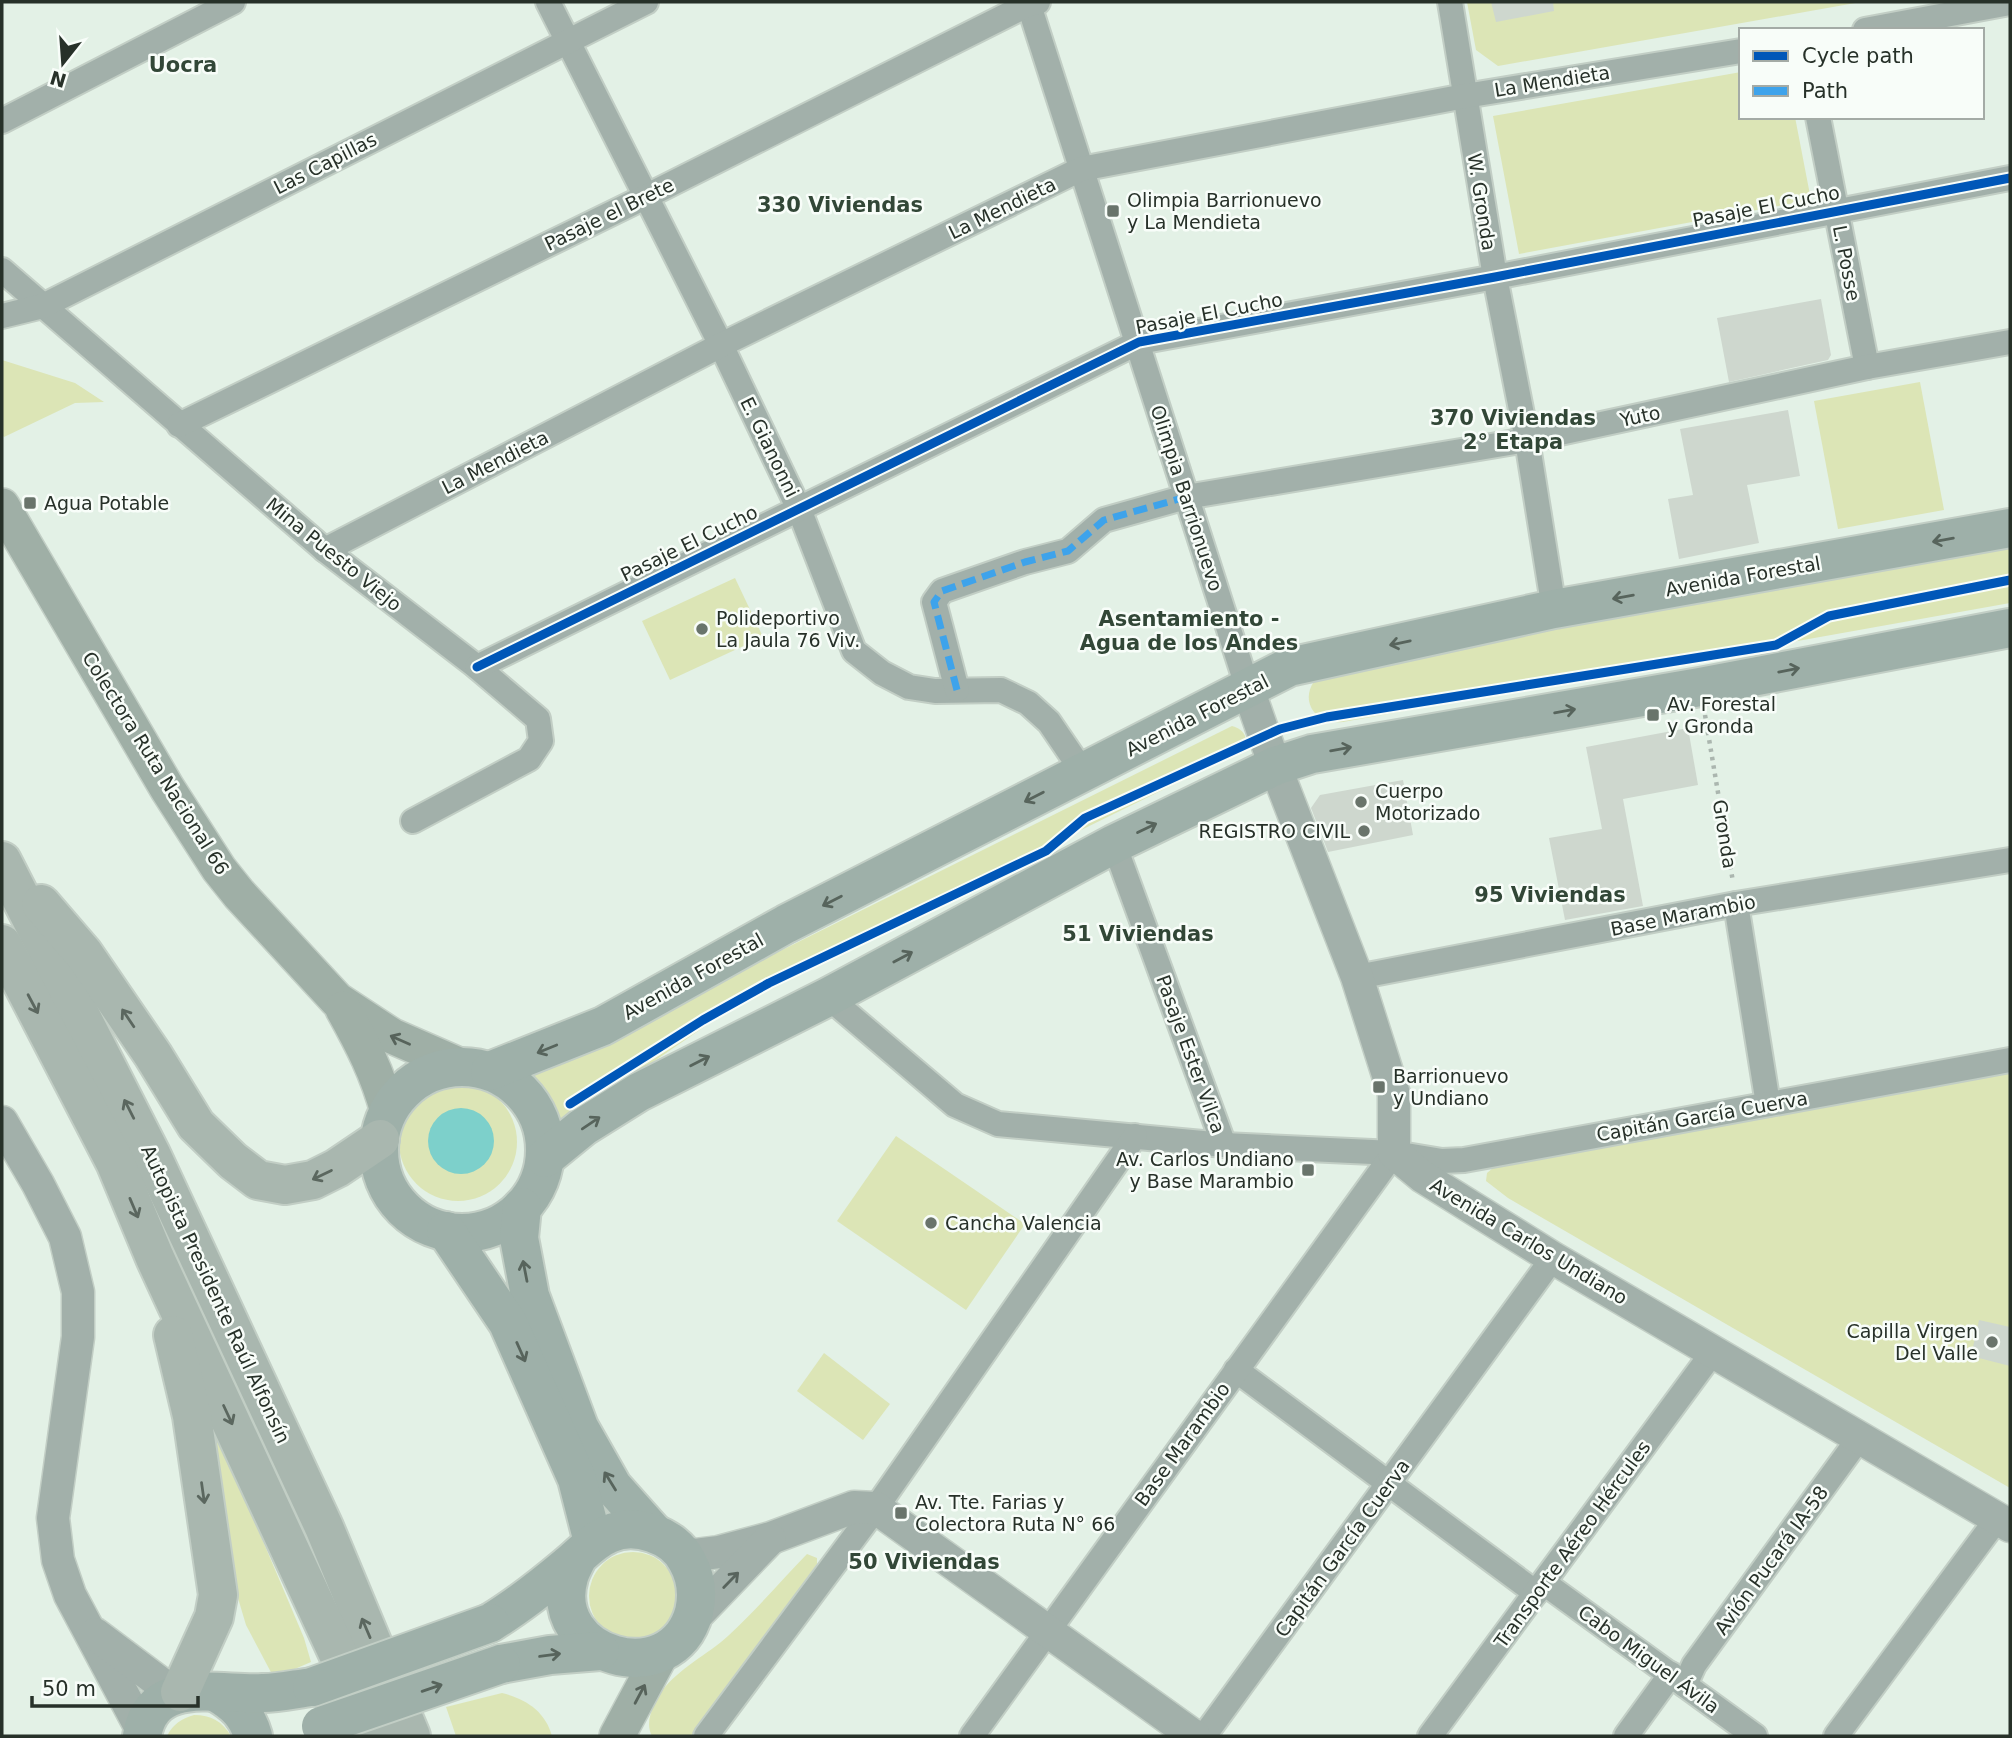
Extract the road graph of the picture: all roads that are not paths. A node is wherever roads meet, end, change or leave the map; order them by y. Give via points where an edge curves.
1 (233, 2) edge
2 (548, 2) edge
3 (646, 2) edge
4 (1032, 2) edge
5 (1450, 2) edge
6 (2010, 3) edge
7 (1876, 28) edge
8 (567, 40) junction
9 (1739, 51) edge
10 (1465, 96) junction
11 (1818, 119) edge
12 (2, 121) edge
13 (1081, 169) junction
14 (2010, 178) edge
15 (645, 197) junction
16 (1836, 210) junction
17 (2, 270) edge
18 (1495, 277) junction
19 (43, 306) junction
20 (2, 316) edge
21 (1139, 342) junction
22 (2010, 342) edge
23 (721, 345) junction
24 (1867, 367) junction
25 (179, 425) junction
26 (1527, 440) junction
27 (1186, 497) junction
28 (2, 506) edge
29 (799, 509) junction
30 (2010, 528) edge
31 (325, 550) junction
32 (1554, 609) junction
33 (2010, 628) edge
34 (477, 667) junction
35 (1248, 689) junction
36 (957, 690) junction
37 (1275, 766) junction
38 (1083, 772) junction
39 (413, 821) dead end
40 (1114, 844) junction
41 (2010, 860) edge
42 (2, 861) edge
43 (1736, 904) junction
44 (2, 944) edge
45 (1357, 977) junction
46 (828, 997) junction
47 (337, 1000) junction
48 (2010, 1060) edge
49 (476, 1069) junction
50 (1768, 1104) junction
51 (2, 1122) edge
52 (384, 1125) junction
53 (1135, 1136) junction
54 (1224, 1145) junction
55 (1394, 1153) junction
56 (545, 1158) junction
57 (522, 1207) junction
58 (446, 1231) junction
59 (155, 1258) junction
60 (1553, 1258) junction
61 (1713, 1353) junction
62 (1236, 1370) junction
63 (1860, 1437) junction
64 (1390, 1483) junction
65 (876, 1508) junction
66 (2004, 1523) edge
67 (771, 1538) junction
68 (668, 1542) junction
69 (585, 1550) junction
70 (1540, 1588) junction
71 (691, 1621) junction
72 (90, 1630) junction
73 (1048, 1630) junction
74 (600, 1650) junction
75 (662, 1652) junction
76 (1678, 1680) junction
77 (178, 1693) junction
78 (217, 1693) junction
79 (312, 1731) edge
80 (142, 1734) edge
81 (253, 1736) edge
82 (376, 1736) edge
83 (411, 1736) edge
84 (617, 1736) edge
85 (706, 1736) edge
86 (972, 1736) edge
87 (1194, 1736) edge
88 (1205, 1736) edge
89 (1430, 1736) edge
90 (1626, 1736) edge
91 (1755, 1736) edge
92 (1836, 1736) edge

1 - 12 street
2 - 8 street, E. Gianonni
3 - 8 street, Las Capillas
4 - 13 street, Olimpia Barrionuevo
4 - 15 street, Pasaje el Brete
5 - 10 street, W. Gronda
6 - 7 street
8 - 15 street, E. Gianonni
8 - 19 street, Las Capillas
9 - 10 street, La Mendieta
10 - 13 street, La Mendieta
10 - 18 street, W. Gronda
11 - 16 street, L. Posse
13 - 21 street, Olimpia Barrionuevo
13 - 23 street, La Mendieta
14 - 16 street, Pasaje El Cucho
15 - 23 street, E. Gianonni
15 - 25 street, Pasaje el Brete
16 - 18 street, Pasaje El Cucho
16 - 24 street, L. Posse
17 - 19 street, Mina Puesto Viejo
18 - 21 street, Pasaje El Cucho
18 - 26 street, W. Gronda
19 - 20 street, Las Capillas
19 - 25 street, Mina Puesto Viejo
21 - 27 street, Olimpia Barrionuevo
21 - 29 street, Pasaje El Cucho
22 - 24 street, Yuto
23 - 29 street, E. Gianonni
23 - 31 street, La Mendieta
24 - 26 street, Yuto
25 - 31 street, Mina Puesto Viejo
26 - 27 street, Yuto
26 - 32 street, W. Gronda
27 - 35 street, Olimpia Barrionuevo
27 - 36 street, Yuto via 1104,520 1068,551 942,591 934,602
28 - 47 main road, Colectora Ruta Nacional 66 via 205,848 239,894
29 - 34 street, Pasaje El Cucho
29 - 36 street, E. Gianonni via 854,651 909,687
30 -> 32 main road, Avenida Forestal
31 - 34 street, Mina Puesto Viejo
32 -> 35 main road, Avenida Forestal via 1289,667
37 -> 33 main road via 1312,754
34 - 39 street, Mina Puesto Viejo via 538,719 541,741 529,759
35 - 37 street, Olimpia Barrionuevo
35 - 38 main road, Avenida Forestal
36 - 38 street, E. Gianonni via 1001,690 1028,702 1049,722
40 -> 37 main road
37 - 45 street, Olimpia Barrionuevo
38 -> 49 main road, Avenida Forestal via 786,924 603,1026
46 -> 40 main road
40 - 54 street, Pasaje Ester Vilca
41 - 43 street, Base Marambio
52 -> 42 highway via 337,1168 313,1180 285,1185 258,1180 196,1125 84,954
83 -> 42 highway, Autopista Presidente Raúl Alfonsín via 324,1527 151,1154
43 - 45 street, Base Marambio
43 - 50 street
44 -> 59 highway, Autopista Presidente Raúl Alfonsín via 115,1163
45 - 55 street, Olimpia Barrionuevo via 1394,1094
46 - 53 street via 955,1105 998,1124
56 -> 46 main road via 639,1091
49 -> 47 main road via 392,1037
47 - 52 main road via 379,1079
48 - 50 street, Capitán García Cuerva
49 - 52 main road via 436,1071 411,1083 392,1103
49 - 56 main road via 514,1085 532,1105 543,1131
50 - 55 street, Capitán García Cuerva via 1464,1160
51 - 72 street via 65,1237 78,1293 78,1337 52,1518 58,1560
52 - 58 main road via 378,1155 384,1182 399,1205 421,1222
53 - 54 street
53 - 65 street
54 - 55 street
55 - 60 street, Avenida Carlos Undiano via 1423,1177
55 - 62 street, Base Marambio
56 - 57 main road via 538,1184
57 - 58 main road via 487,1228
68 -> 57 main road via 613,1487 579,1427 530,1296 519,1238
58 -> 69 main road via 508,1323 577,1479
59 -> 77 highway via 192,1416 218,1595 204,1642
59 -> 82 highway, Autopista Presidente Raúl Alfonsín
60 - 61 street, Avenida Carlos Undiano
60 - 64 street, Capitán García Cuerva
61 - 63 street, Avenida Carlos Undiano
61 - 70 street, Transporte Aéreo Hércules
62 - 64 street, Cabo Miguel Ávila
62 - 73 street, Base Marambio
63 - 66 street, Avenida Carlos Undiano
63 - 76 street, Avión Pucará IA-58 via 1694,1665
64 - 70 street, Cabo Miguel Ávila
64 - 88 street, Capitán García Cuerva
65 - 67 street via 854,1507
65 - 73 street
65 - 85 street
66 - 92 street
67 - 68 street via 695,1555
71 -> 67 street
68 - 69 main road via 633,1529 612,1532
68 - 71 main road via 695,1579 697,1601
69 - 74 main road via 569,1577 567,1598 583,1637
69 - 78 main road, bridge via 523,1603 490,1623 312,1687
70 - 76 street, Cabo Miguel Ávila
70 - 89 street, Transporte Aéreo Hércules
71 - 75 main road
72 - 77 street
72 - 80 street
73 - 86 street, Base Marambio
73 - 87 street
74 - 75 main road via 620,1658
79 -> 74 main road, bridge via 501,1664
84 -> 75 main road
76 - 90 street, Avión Pucará IA-58
76 - 91 street, Cabo Miguel Ávila
77 - 78 main road
77 - 80 main road via 150,1715
78 - 81 main road via 246,1717

